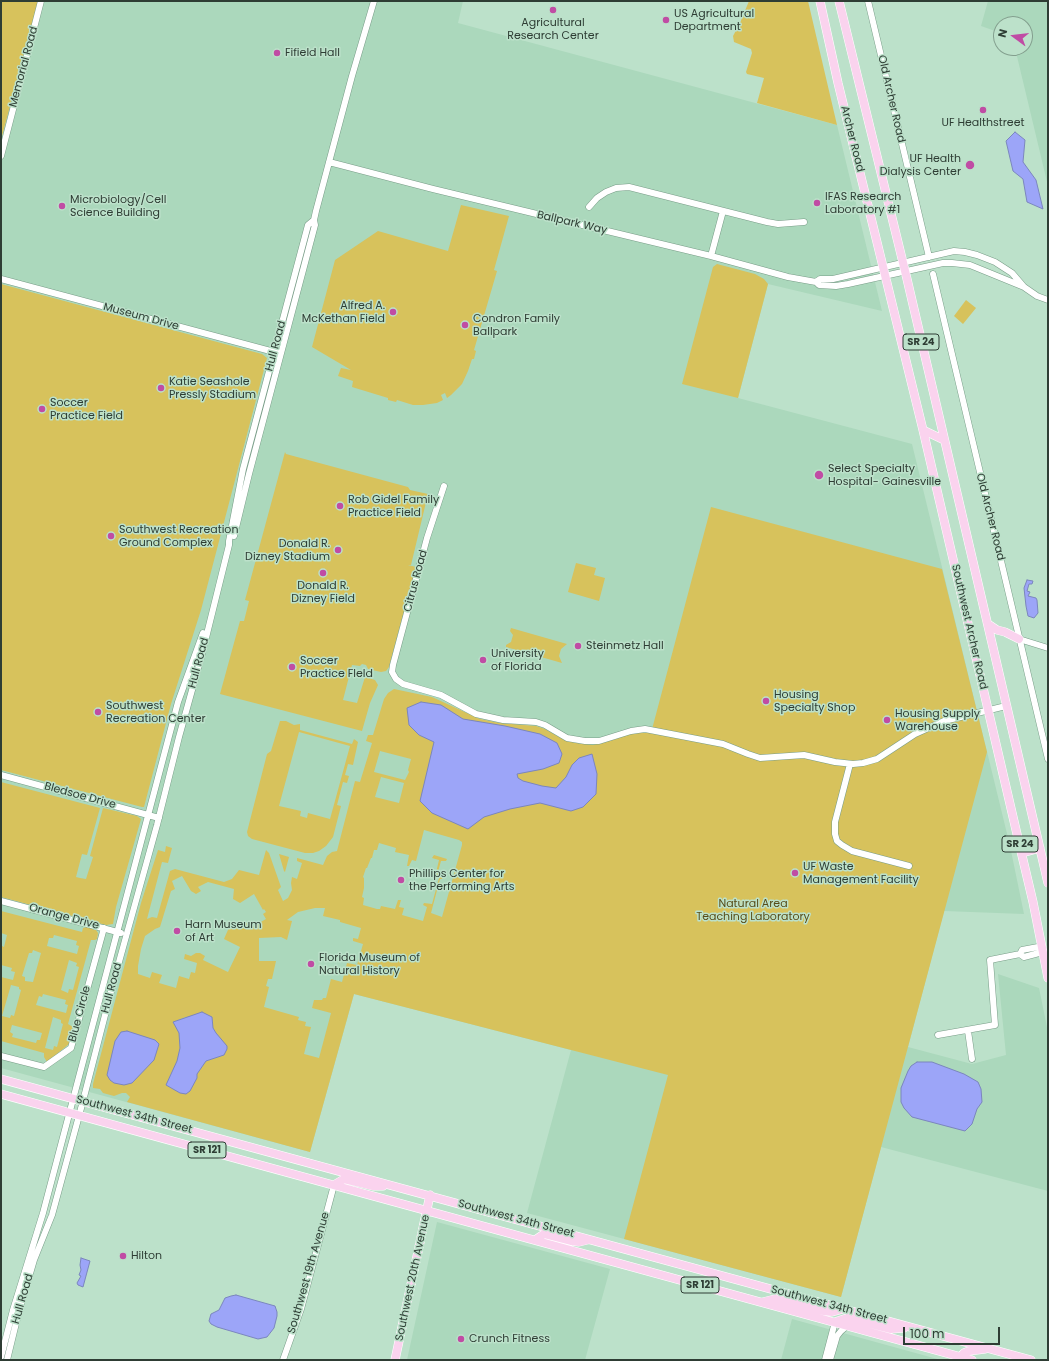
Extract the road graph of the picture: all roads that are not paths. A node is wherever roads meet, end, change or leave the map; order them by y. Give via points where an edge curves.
1 (41, 1) edge
2 (374, 1) edge
3 (820, 1) edge
4 (839, 1) edge
5 (868, 1) edge
6 (1, 156) edge
7 (329, 162) junction
8 (589, 207) dead end
9 (723, 211) junction
10 (804, 222) dead end
11 (711, 256) junction
12 (929, 257) junction
13 (902, 263) junction
14 (940, 264) junction
15 (884, 267) junction
16 (920, 269) junction
17 (904, 272) junction
18 (933, 274) junction
19 (886, 276) junction
20 (1, 279) edge
21 (816, 282) junction
22 (1024, 287) junction
23 (1048, 300) edge
24 (278, 353) junction
25 (923, 430) junction
26 (944, 440) junction
27 (444, 486) dead end
28 (211, 613) junction
29 (988, 624) junction
30 (1019, 638) junction
31 (1048, 648) edge
32 (1006, 706) junction
33 (988, 710) junction
34 (1048, 759) edge
35 (850, 764) junction
36 (1, 775) edge
37 (149, 815) junction
38 (159, 818) junction
39 (1040, 848) junction
40 (1022, 853) junction
41 (909, 866) dead end
42 (1048, 882) edge
43 (1, 901) edge
44 (104, 928) junction
45 (117, 932) junction
46 (126, 934) junction
47 (1045, 949) edge
48 (1048, 978) edge
49 (968, 1030) junction
50 (938, 1035) dead end
51 (1, 1056) edge
52 (972, 1059) dead end
53 (1, 1078) edge
54 (1, 1094) edge
55 (73, 1098) junction
56 (83, 1101) junction
57 (70, 1113) junction
58 (79, 1115) junction
59 (334, 1185) junction
60 (389, 1185) junction
61 (430, 1196) junction
62 (428, 1210) junction
63 (589, 1239) junction
64 (535, 1240) junction
65 (763, 1302) junction
66 (844, 1309) junction
67 (835, 1322) junction
68 (848, 1325) junction
69 (911, 1327) junction
70 (990, 1349) junction
71 (960, 1356) junction
72 (1, 1357) edge
73 (7, 1360) edge
74 (283, 1360) edge
75 (395, 1360) edge
76 (825, 1360) edge
77 (830, 1360) edge
78 (972, 1360) edge
79 (1031, 1360) edge

1 - 6 street, Memorial Road
2 - 7 street, Hull Road
3 - 15 main road, Archer Road / SR 24
4 - 13 main road, Archer Road / SR 24
5 - 12 street, Old Archer Road
7 - 11 street, Ballpark Way
7 - 24 street, Hull Road via 314,220 308,225
8 - 9 street via 606,192 629,187
9 - 10 street via 778,224
9 - 11 street
11 - 21 street, Ballpark Way via 788,278
12 - 13 street, Ballpark Way
12 - 22 street, Ballpark Way via 954,252 976,255 995,262 1012,273
13 - 15 street, Ballpark Way
13 - 17 main road, Archer Road / SR 24
14 - 16 street, Ballpark Way
14 - 18 street
14 - 22 street, Ballpark Way via 970,265
15 - 19 main road, Archer Road / SR 24
15 - 21 street, Ballpark Way
16 - 17 street, Ballpark Way
16 - 18 street
17 - 19 street, Ballpark Way
17 - 26 main road, Southwest Archer Road / SR 24
18 - 30 street, Old Archer Road
19 - 21 street, Ballpark Way via 836,286 819,285
19 - 25 main road, Southwest Archer Road / SR 24
20 - 24 street, Museum Drive
22 - 23 street
24 - 28 street, Hull Road via 241,475 229,545
25 - 26 main road
25 - 33 main road, Southwest Archer Road / SR 24
26 - 29 main road, Southwest Archer Road / SR 24
27 - 35 street, Citrus Road via 427,538 393,665 394,677 403,684 440,695 476,714 503,720 536,722 565,737 588,742 642,729 723,744 758,757 805,755
28 - 37 street, Hull Road via 178,702
28 - 38 street, Hull Road
29 - 30 main road
29 - 32 main road, Southwest Archer Road / SR 24
30 - 31 street
30 - 34 street, Old Archer Road
32 - 33 street
32 - 39 main road, Southwest Archer Road / SR 24
33 - 35 street via 944,721 915,734 877,759
33 - 40 main road, Southwest Archer Road / SR 24
35 - 41 street via 835,822 838,841 850,850
36 - 37 street, Bledsoe Drive
37 - 38 street, Bledsoe Drive
37 - 45 street, Hull Road
38 - 46 street, Hull Road
39 - 40 main road
39 - 42 main road, Southwest Archer Road / SR 24
40 - 47 main road, Southwest Archer Road / SR 24
43 - 44 street, Orange Drive
44 - 45 street, Orange Drive
44 - 51 street, Blue Circle via 71,1048 44,1067
45 - 46 street, Orange Drive
45 - 55 street, Hull Road
46 - 56 street, Hull Road
47 - 48 main road, Southwest Archer Road / SR 24
47 - 49 street via 1024,957 1020,954 990,960 995,1025
49 - 50 street
49 - 52 street
53 - 55 main road, Southwest 34th Street / SR 121
54 - 57 main road, Southwest 34th Street / SR 121
55 - 56 main road, Southwest 34th Street / SR 121
55 - 57 street, Hull Road
56 - 58 street, Hull Road
56 - 60 main road, Southwest 34th Street / SR 121
57 - 58 main road, Southwest 34th Street / SR 121
57 - 72 street, Hull Road
58 - 59 main road, Southwest 34th Street / SR 121
58 - 73 street, Hull Road via 52,1215 38,1248
59 - 60 main road via 344,1179 373,1186
59 - 62 main road, Southwest 34th Street / SR 121
59 - 74 street, Southwest 19th Avenue via 300,1309
60 - 61 main road, Southwest 34th Street / SR 121
61 - 62 main road, Southwest 20th Avenue
61 - 63 main road, Southwest 34th Street / SR 121
62 - 64 main road, Southwest 34th Street / SR 121
62 - 75 main road, Southwest 20th Avenue
63 - 64 main road via 575,1241 544,1234
63 - 66 main road, Southwest 34th Street / SR 121
64 - 65 main road, Southwest 34th Street / SR 121
65 - 66 main road via 775,1299 824,1311
65 - 67 main road, Southwest 34th Street / SR 121
66 - 69 main road, Southwest 34th Street / SR 121
67 - 68 main road, Southwest 34th Street / SR 121
67 - 69 main road via 847,1318 891,1329
67 - 76 street
68 - 71 main road, Southwest 34th Street / SR 121
68 - 77 street via 837,1336
69 - 70 main road, Southwest 34th Street / SR 121
70 - 71 main road via 969,1351
70 - 79 main road, Southwest 34th Street / SR 121
71 - 78 main road, Southwest 34th Street / SR 121

